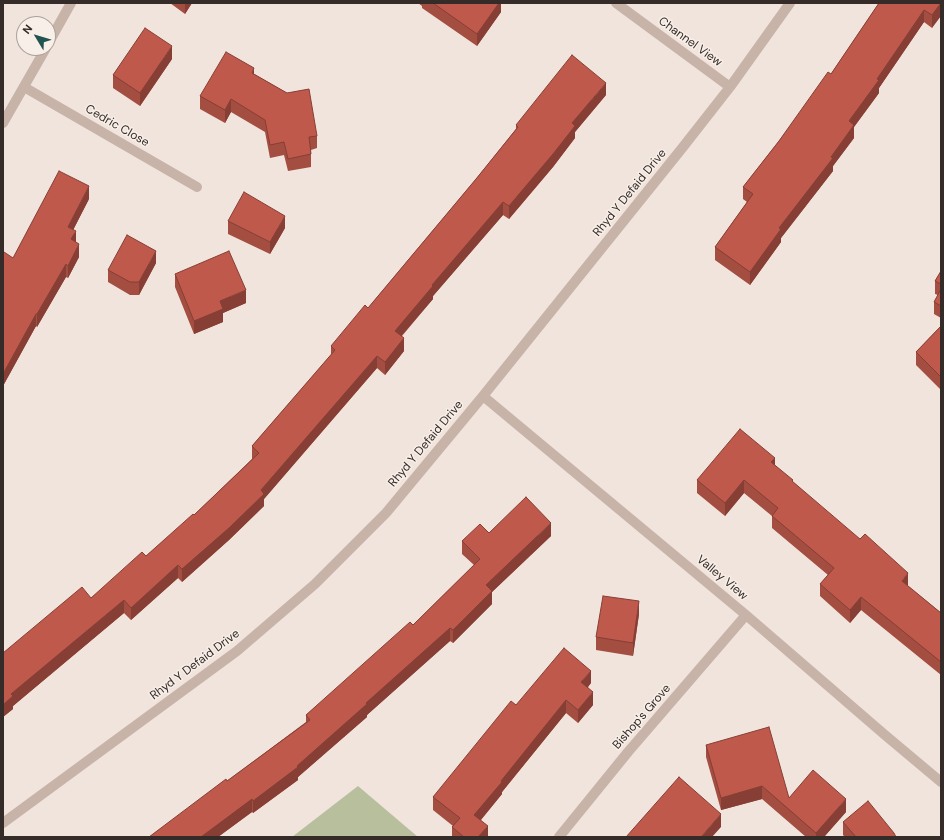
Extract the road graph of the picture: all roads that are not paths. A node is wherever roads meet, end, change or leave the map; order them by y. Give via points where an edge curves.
1 (71, 3) edge
2 (616, 3) edge
3 (790, 3) edge
4 (56, 30) edge
5 (41, 56) edge
6 (24, 87) junction
7 (730, 87) junction
8 (3, 123) edge
9 (197, 187) dead end
10 (483, 396) junction
11 (746, 615) junction
12 (941, 782) edge
13 (3, 823) edge
14 (559, 837) edge

1 - 4 street
2 - 7 street, Channel View
3 - 7 street, Rhyd Y Defaid Drive
5 - 6 street
6 - 8 street
6 - 9 street, Cedric Close
7 - 10 street, Rhyd Y Defaid Drive
10 - 11 street, Valley View
10 - 13 street, Rhyd Y Defaid Drive via 386,513 315,584 237,651
11 - 12 street, Valley View
11 - 14 street, Bishop's Grove

